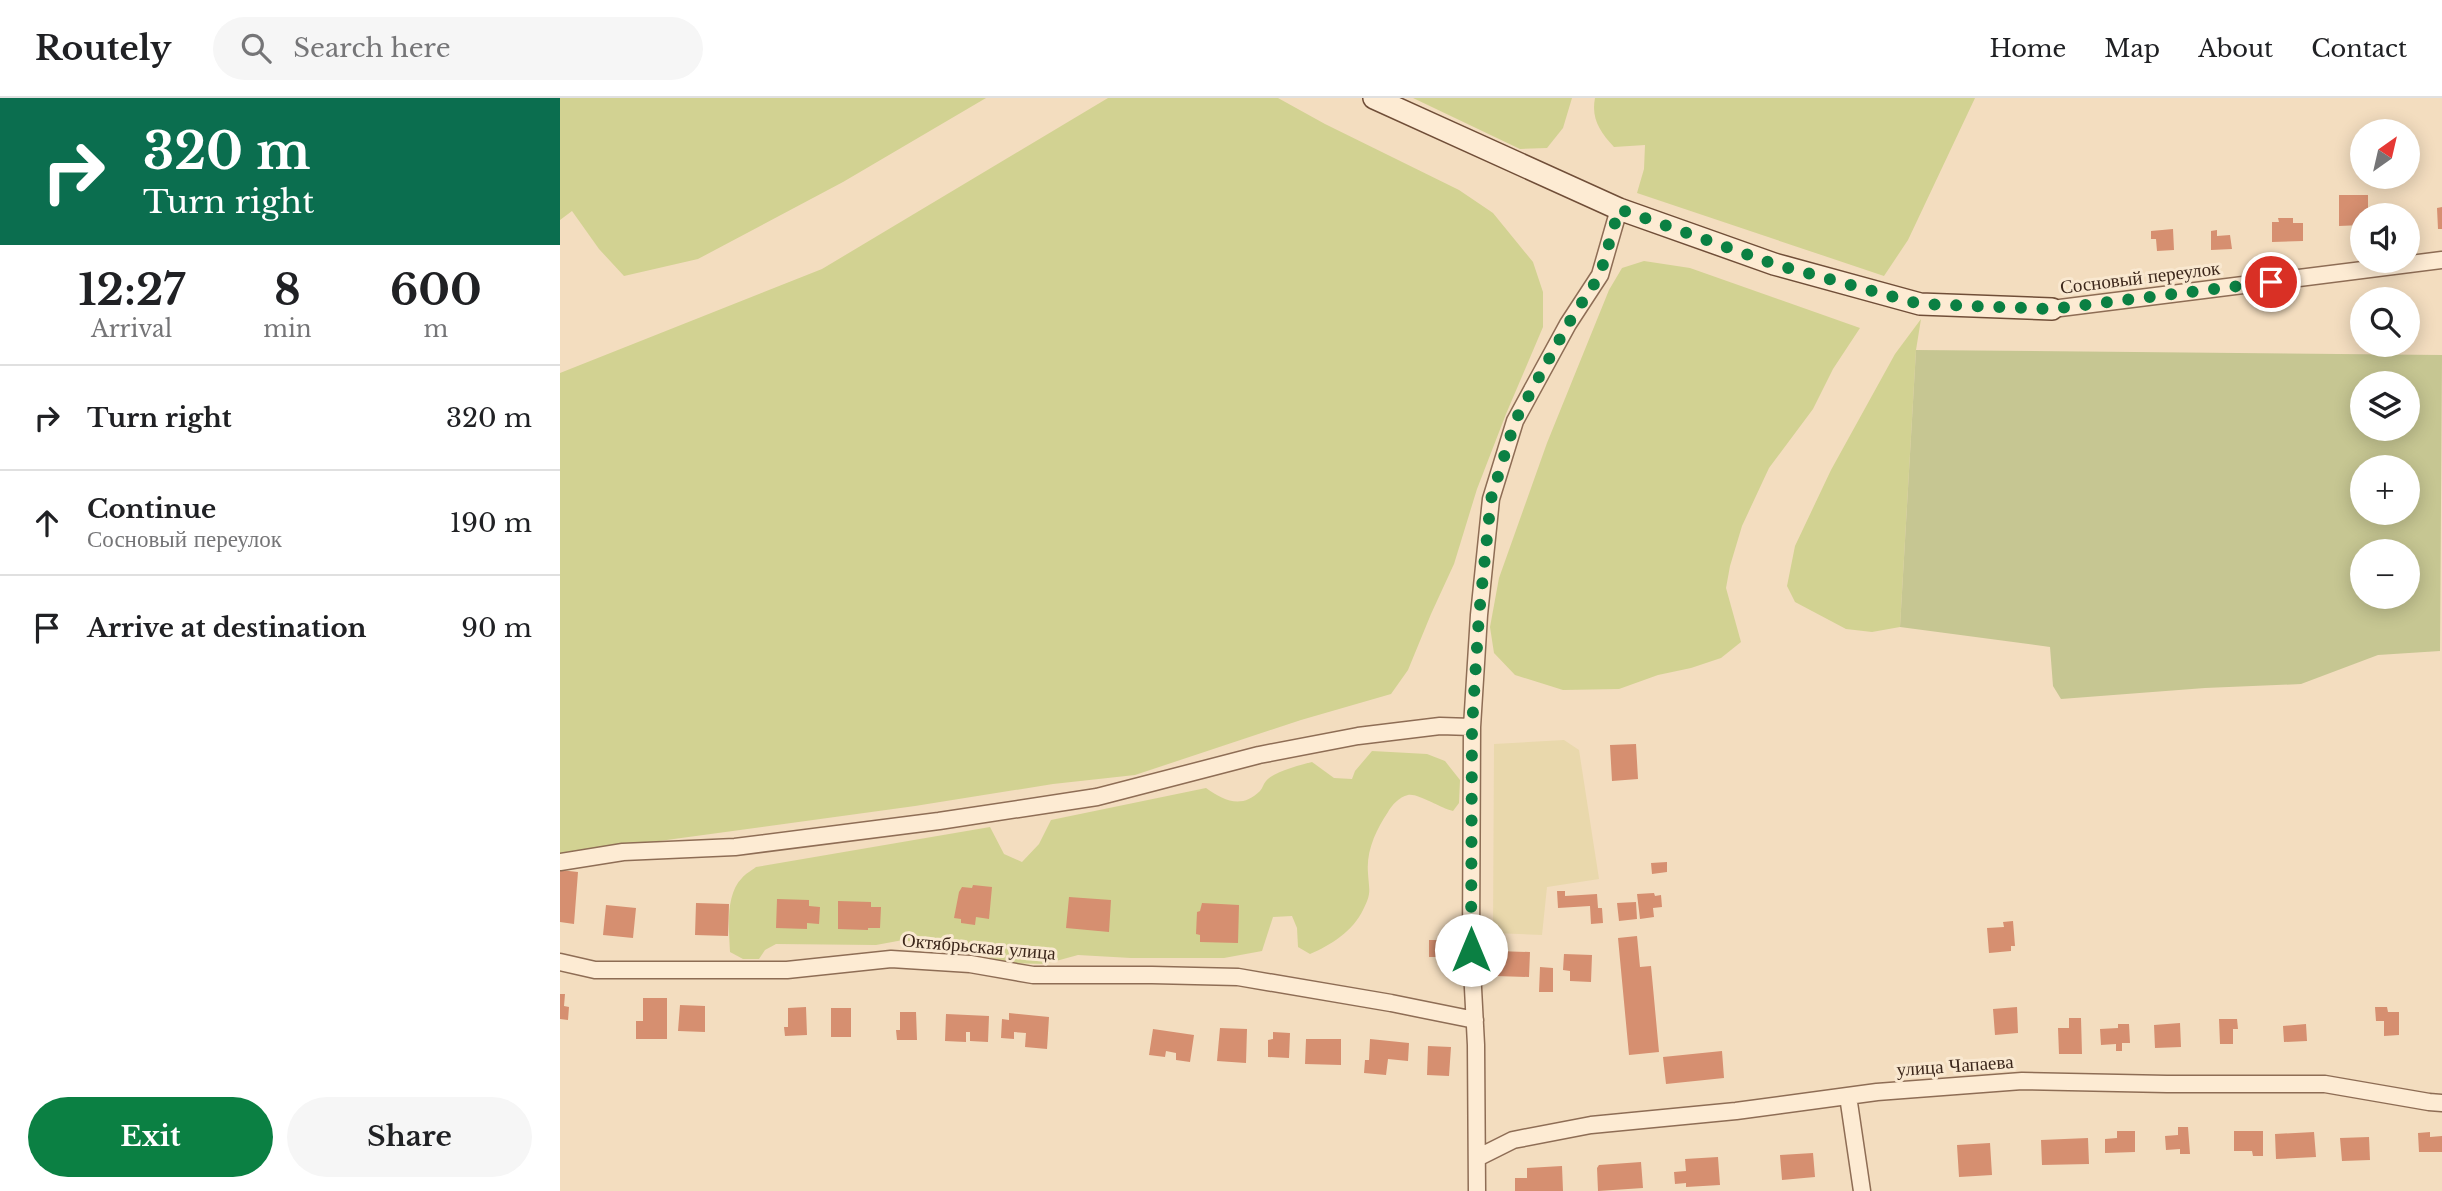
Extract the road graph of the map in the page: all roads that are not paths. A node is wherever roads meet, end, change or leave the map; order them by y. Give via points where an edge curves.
1 (1374, 98) edge
2 (1619, 209) junction
3 (2442, 260) edge
4 (2052, 309) joint
5 (1472, 727) junction
6 (560, 862) edge
7 (560, 962) edge
8 (1475, 1020) junction
9 (1848, 1096) junction
10 (2442, 1103) edge
11 (1477, 1158) junction
12 (1477, 1191) edge
13 (1862, 1191) edge

1 - 2 street
2 - 4 street via 1774,264 1920,304
2 - 5 street via 1600,275 1515,421 1491,499
3 - 4 street, Сосновый переулок
5 - 6 street via 1440,726 1358,736 1259,755 1097,797 966,817 735,847 623,852
5 - 8 street
7 - 8 street, Октябрьская улица via 595,970 787,970 891,960 970,964 1032,975 1238,977
8 - 11 street
9 - 10 street, улица Чапаева via 2022,1081 2325,1084
9 - 11 street, улица Чапаева via 1591,1125 1513,1140
9 - 13 street
11 - 12 street

